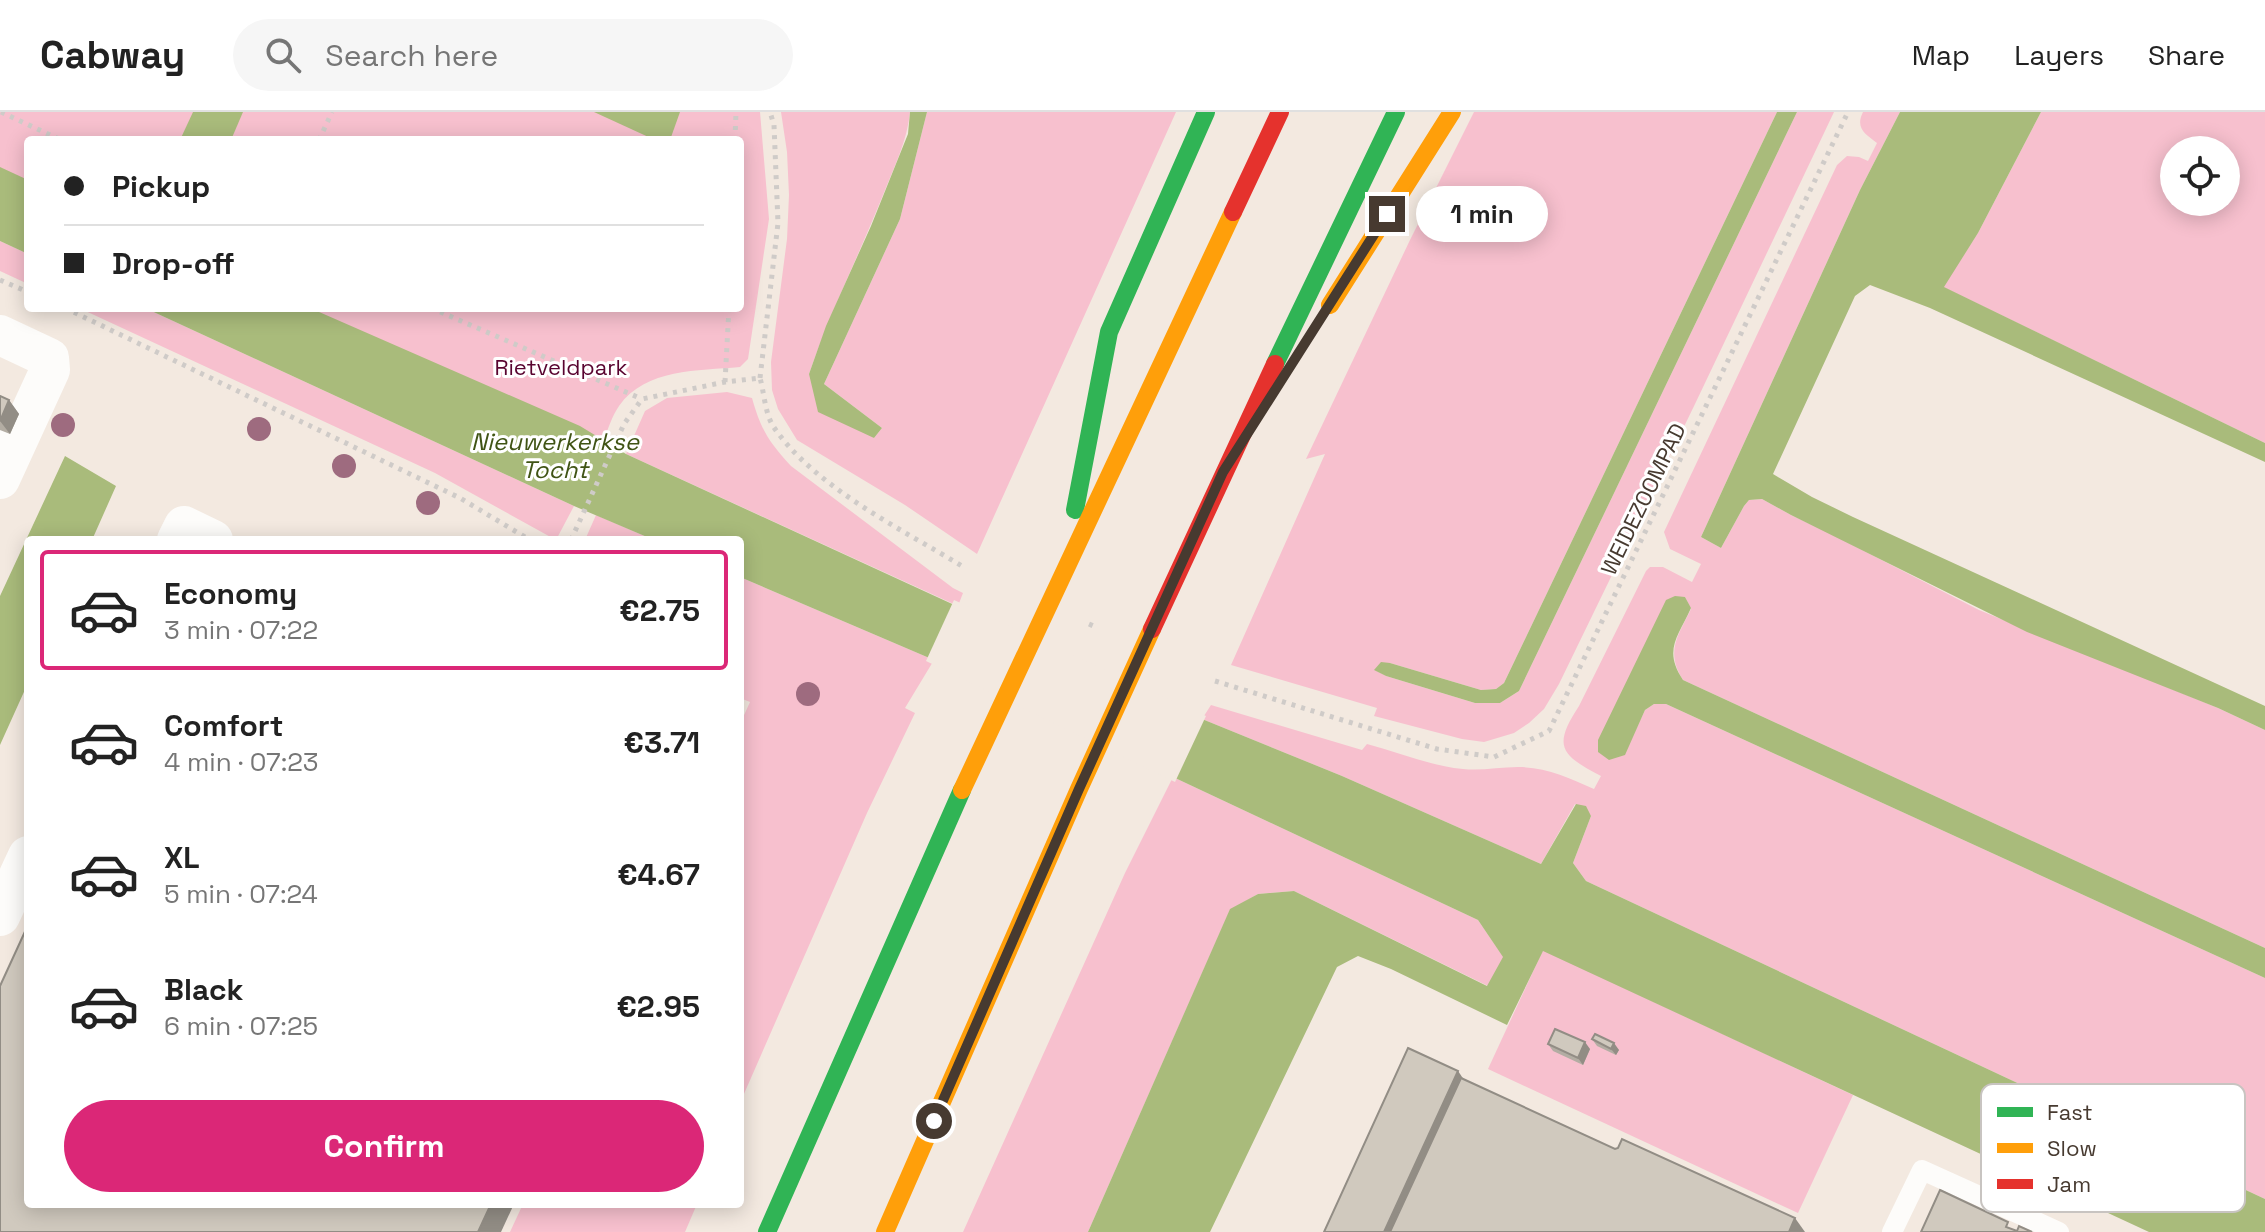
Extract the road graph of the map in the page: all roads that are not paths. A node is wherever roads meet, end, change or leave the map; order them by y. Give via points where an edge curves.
1 (1206, 112) edge
2 (1280, 112) edge
3 (1396, 112) edge
4 (1452, 112) edge
5 (1322, 317) dead end
6 (0, 335) edge
7 (1306, 343) dead end
8 (1223, 472) junction
9 (0, 479) edge
10 (179, 536) edge
11 (205, 536) edge
12 (1062, 576) junction
13 (24, 865) edge
14 (0, 916) edge
15 (1981, 1197) edge
16 (2015, 1212) edge
17 (767, 1232) edge
18 (885, 1232) edge
19 (1892, 1232) edge
20 (2059, 1232) edge

1 - 12 highway via 1109,332
2 - 12 highway
3 - 8 highway
4 - 5 highway
6 - 9 street via 49,358 50,370
7 - 8 highway
8 - 18 highway
10 - 11 street via 184,526
12 - 17 highway
13 - 14 street
15 - 19 lane via 1922,1170
16 - 20 lane

